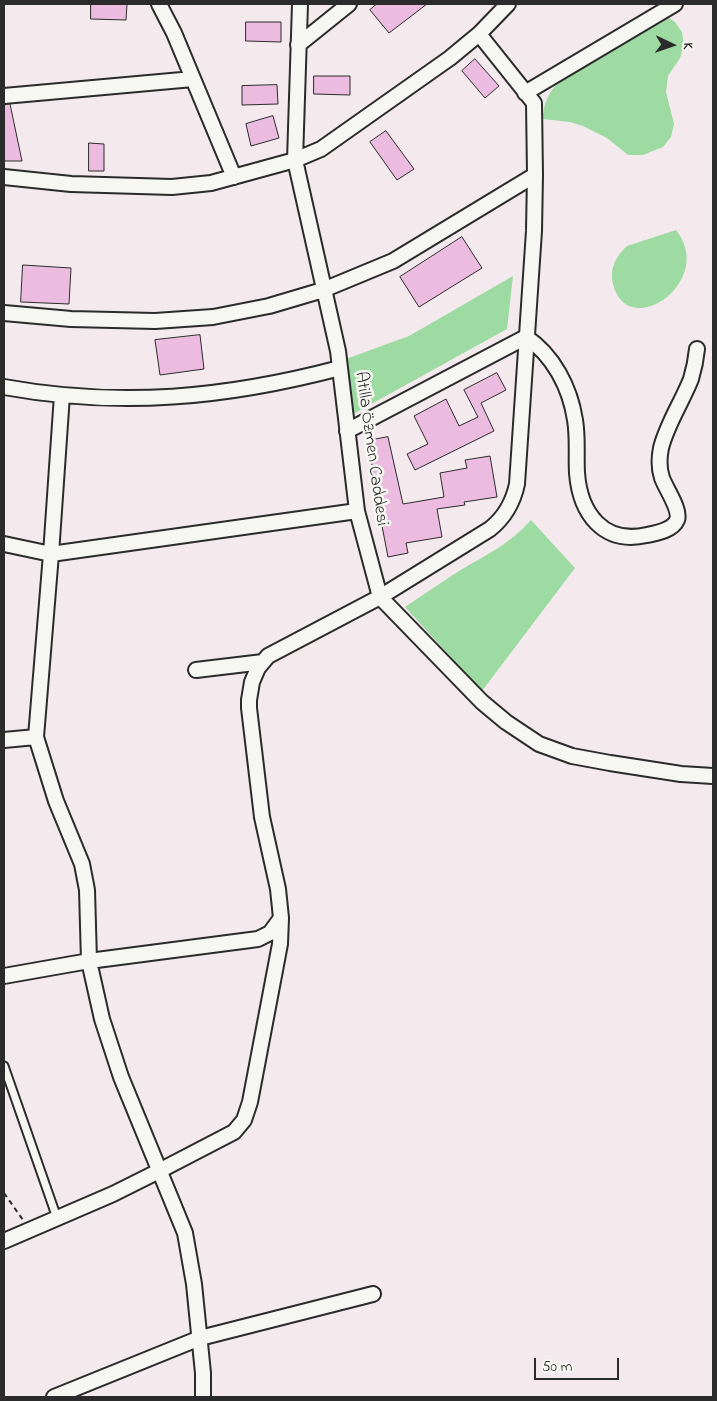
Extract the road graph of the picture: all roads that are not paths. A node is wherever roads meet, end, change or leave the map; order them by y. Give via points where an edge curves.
1 (158, 4) edge
2 (300, 4) edge
3 (349, 4) edge
4 (514, 4) edge
5 (675, 4) edge
6 (505, 7) edge
7 (479, 34) junction
8 (298, 45) junction
9 (193, 79) junction
10 (525, 93) junction
11 (4, 96) edge
12 (295, 160) junction
13 (536, 175) junction
14 (4, 177) edge
15 (234, 177) junction
16 (323, 290) junction
17 (4, 313) edge
18 (526, 337) junction
19 (697, 349) dead end
20 (340, 368) junction
21 (4, 387) edge
22 (62, 396) junction
23 (347, 431) junction
24 (357, 510) junction
25 (4, 544) edge
26 (51, 554) junction
27 (380, 597) junction
28 (263, 662) junction
29 (196, 670) dead end
30 (36, 736) junction
31 (4, 740) edge
32 (713, 776) edge
33 (281, 918) junction
34 (89, 962) junction
35 (4, 976) edge
36 (4, 1066) edge
37 (160, 1172) junction
38 (57, 1218) junction
39 (4, 1241) edge
40 (373, 1294) dead end
41 (200, 1338) junction
42 (54, 1397) edge
43 (203, 1397) edge

1 - 9 street
2 - 8 street, Atilla Özmen Caddesi
3 - 8 street
4 - 6 street
5 - 10 street
6 - 7 street
7 - 10 street
7 - 12 street via 321,149
8 - 12 street, Atilla Özmen Caddesi
9 - 11 street
9 - 15 street
10 - 13 street via 534,103
12 - 15 street
12 - 16 street, Atilla Özmen Caddesi
13 - 16 street via 393,261
13 - 18 street
14 - 15 street via 156,188 192,186
16 - 17 street via 241,312 184,320 113,321
16 - 20 street, Atilla Özmen Caddesi
18 - 19 street via 548,357 569,398 575,421 578,483 587,507 601,527 623,537 659,532 670,528 677,519 678,512 661,472 661,451 691,377
18 - 23 street
18 - 27 street via 517,484 509,507 490,529
20 - 22 street via 202,395 154,398
20 - 23 street, Atilla Özmen Caddesi
21 - 22 street
22 - 26 street
23 - 24 street, Atilla Özmen Caddesi
24 - 26 street
24 - 27 street, Atilla Özmen Caddesi
25 - 26 street
26 - 30 street
27 - 28 street via 268,656
27 - 32 street, Atilla Özmen Caddesi via 482,702 539,744 566,754 601,761
28 - 29 street
28 - 33 street via 252,682 249,700 262,817
30 - 31 street
30 - 34 street via 56,801 82,864 87,890
33 - 34 street via 274,929 258,939
33 - 37 street via 280,944 247,1114 234,1132
34 - 35 street
34 - 37 street via 114,1055
36 - 38 lane
37 - 38 street
37 - 41 street via 185,1233
38 - 39 street
40 - 41 street
41 - 42 street
41 - 43 street

